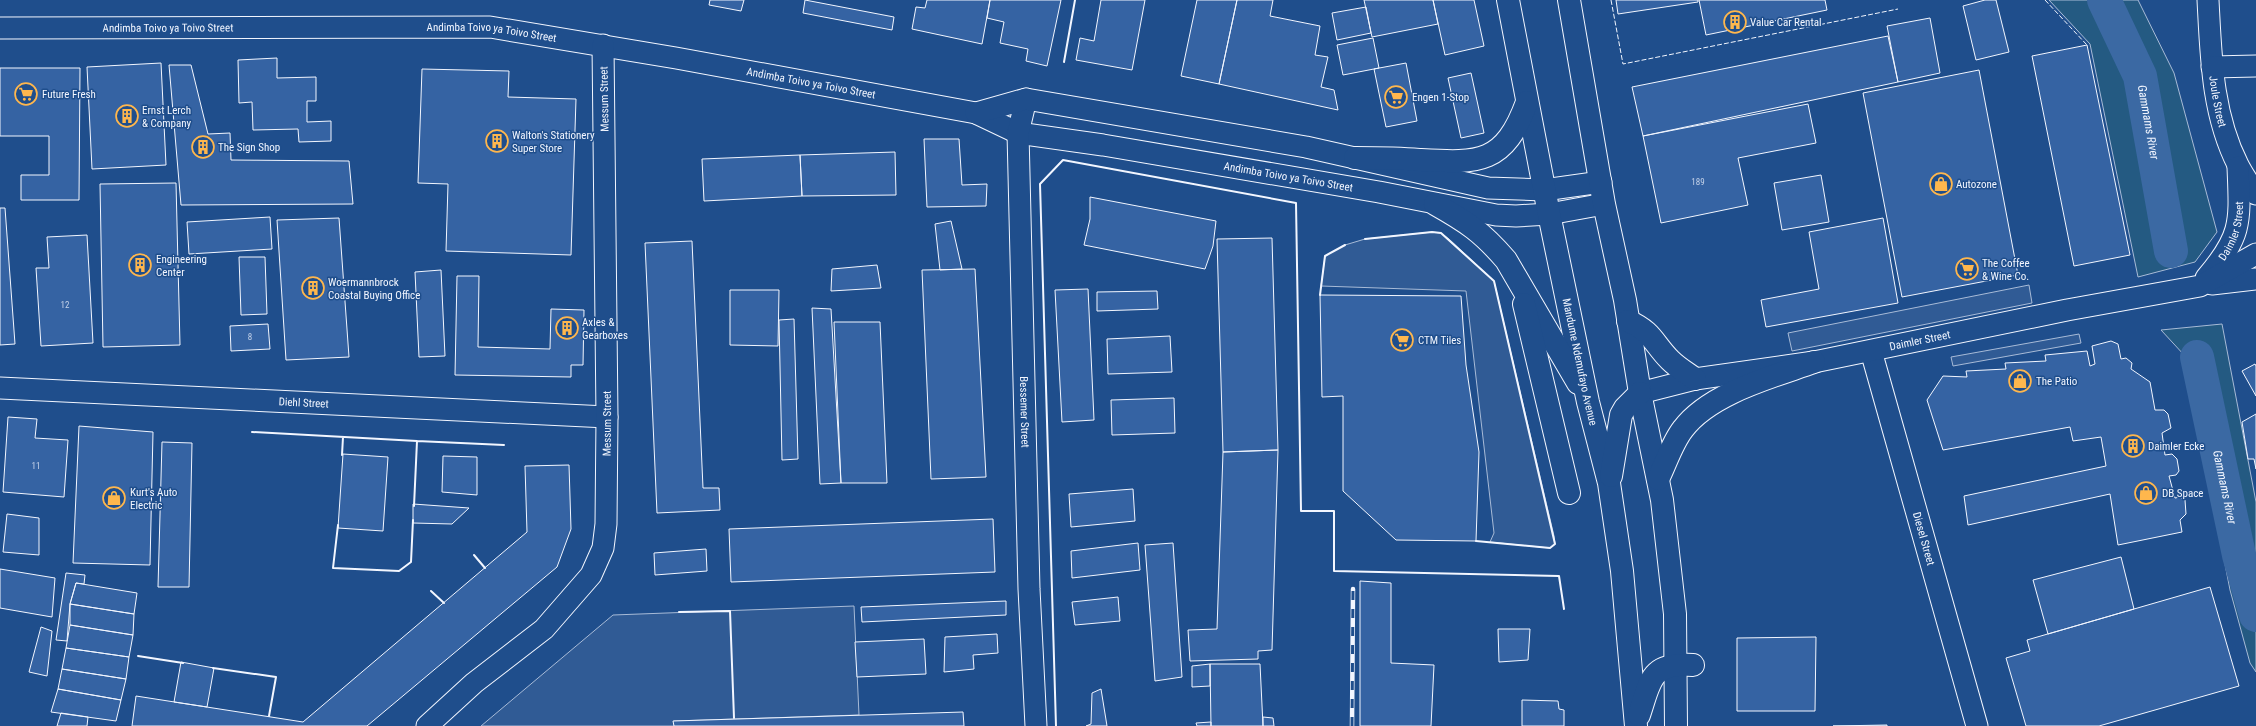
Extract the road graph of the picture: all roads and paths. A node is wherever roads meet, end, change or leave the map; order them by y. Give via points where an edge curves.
1 (1508, 0) edge
2 (1569, 0) edge
3 (2208, 0) edge
4 (0, 28) edge
5 (603, 45) junction
6 (2256, 66) edge
7 (2212, 67) junction
8 (1026, 99) junction
9 (1527, 102) junction
10 (976, 113) junction
11 (1018, 133) junction
12 (1355, 158) junction
13 (2238, 166) junction
14 (1601, 182) junction
15 (1544, 190) junction
16 (2256, 194) edge
17 (1435, 204) junction
18 (1604, 204) junction
19 (1549, 214) junction
20 (2256, 254) edge
21 (2256, 279) edge
22 (1519, 281) junction
23 (2200, 286) junction
24 (1628, 322) junction
25 (1871, 351) junction
26 (1814, 362) junction
27 (1695, 379) junction
28 (0, 388) edge
29 (1640, 393) junction
30 (1588, 402) junction
31 (607, 417) junction
32 (1658, 479) junction
33 (1609, 483) junction
34 (1569, 493) dead end
35 (1685, 665) junction
36 (1636, 724) edge
37 (427, 726) edge
38 (1036, 726) edge
39 (1676, 726) edge
40 (1977, 726) edge

1 - 9 main road, Mandume Ndemufayo Avenue
2 - 14 main road
3 - 7 street, Joule Street
4 - 5 street, Andimba Toivo ya Toivo Street via 490,27
5 - 10 street, Andimba Toivo ya Toivo Street
5 - 31 street, Messum Street
6 - 7 street
7 - 13 street, Joule Street via 2215,96 2223,129
8 - 10 street, Andimba Toivo ya Toivo Street
8 - 11 street, Bessemer Street
8 - 12 street, Andimba Toivo ya Toivo Street via 1306,147
9 - 12 main road via 1520,121 1510,137 1496,151 1480,159 1459,162
9 - 15 main road, Mandume Ndemufayo Avenue
10 - 11 street, Andimba Toivo ya Toivo Street
11 - 17 street, Andimba Toivo ya Toivo Street via 1103,145 1379,192
11 - 38 street, Bessemer Street via 1029,589
12 - 15 street, Andimba Toivo ya Toivo Street via 1488,188
13 - 16 street, Joule Street
13 - 23 street, Daimler Street via 2240,215 2235,233 2227,252
14 - 15 street, Andimba Toivo ya Toivo Street
14 - 18 main road
15 - 19 main road, Mandume Ndemufayo Avenue
17 - 19 street, Andimba Toivo ya Toivo Street via 1496,215
17 - 22 main road via 1470,223 1491,242
18 - 19 street, Andimba Toivo ya Toivo Street
18 - 24 main road
19 - 30 main road, Mandume Ndemufayo Avenue
20 - 23 street, Daimler Street
21 - 23 street, Daimler Street
22 - 30 main road
22 - 34 main road
23 - 25 street, Daimler Street via 2067,310
24 - 27 main road via 1649,333 1670,360
24 - 29 main road
25 - 26 street, Daimler Street
25 - 40 street, Diesel Street
26 - 27 street, Daimler Street
26 - 32 main road via 1741,389 1705,408 1682,430
27 - 29 street, Daimler Street
28 - 31 street, Diehl Street
29 - 32 main road
29 - 33 main road via 1621,415
30 - 33 main road, Mandume Ndemufayo Avenue
31 - 37 street, Messum Street via 606,524 603,548 591,575 544,629 474,683
32 - 35 main road via 1675,614
33 - 36 main road, Mandume Ndemufayo Avenue via 1622,570
35 - 36 main road via 1663,667 1653,675
35 - 39 main road

